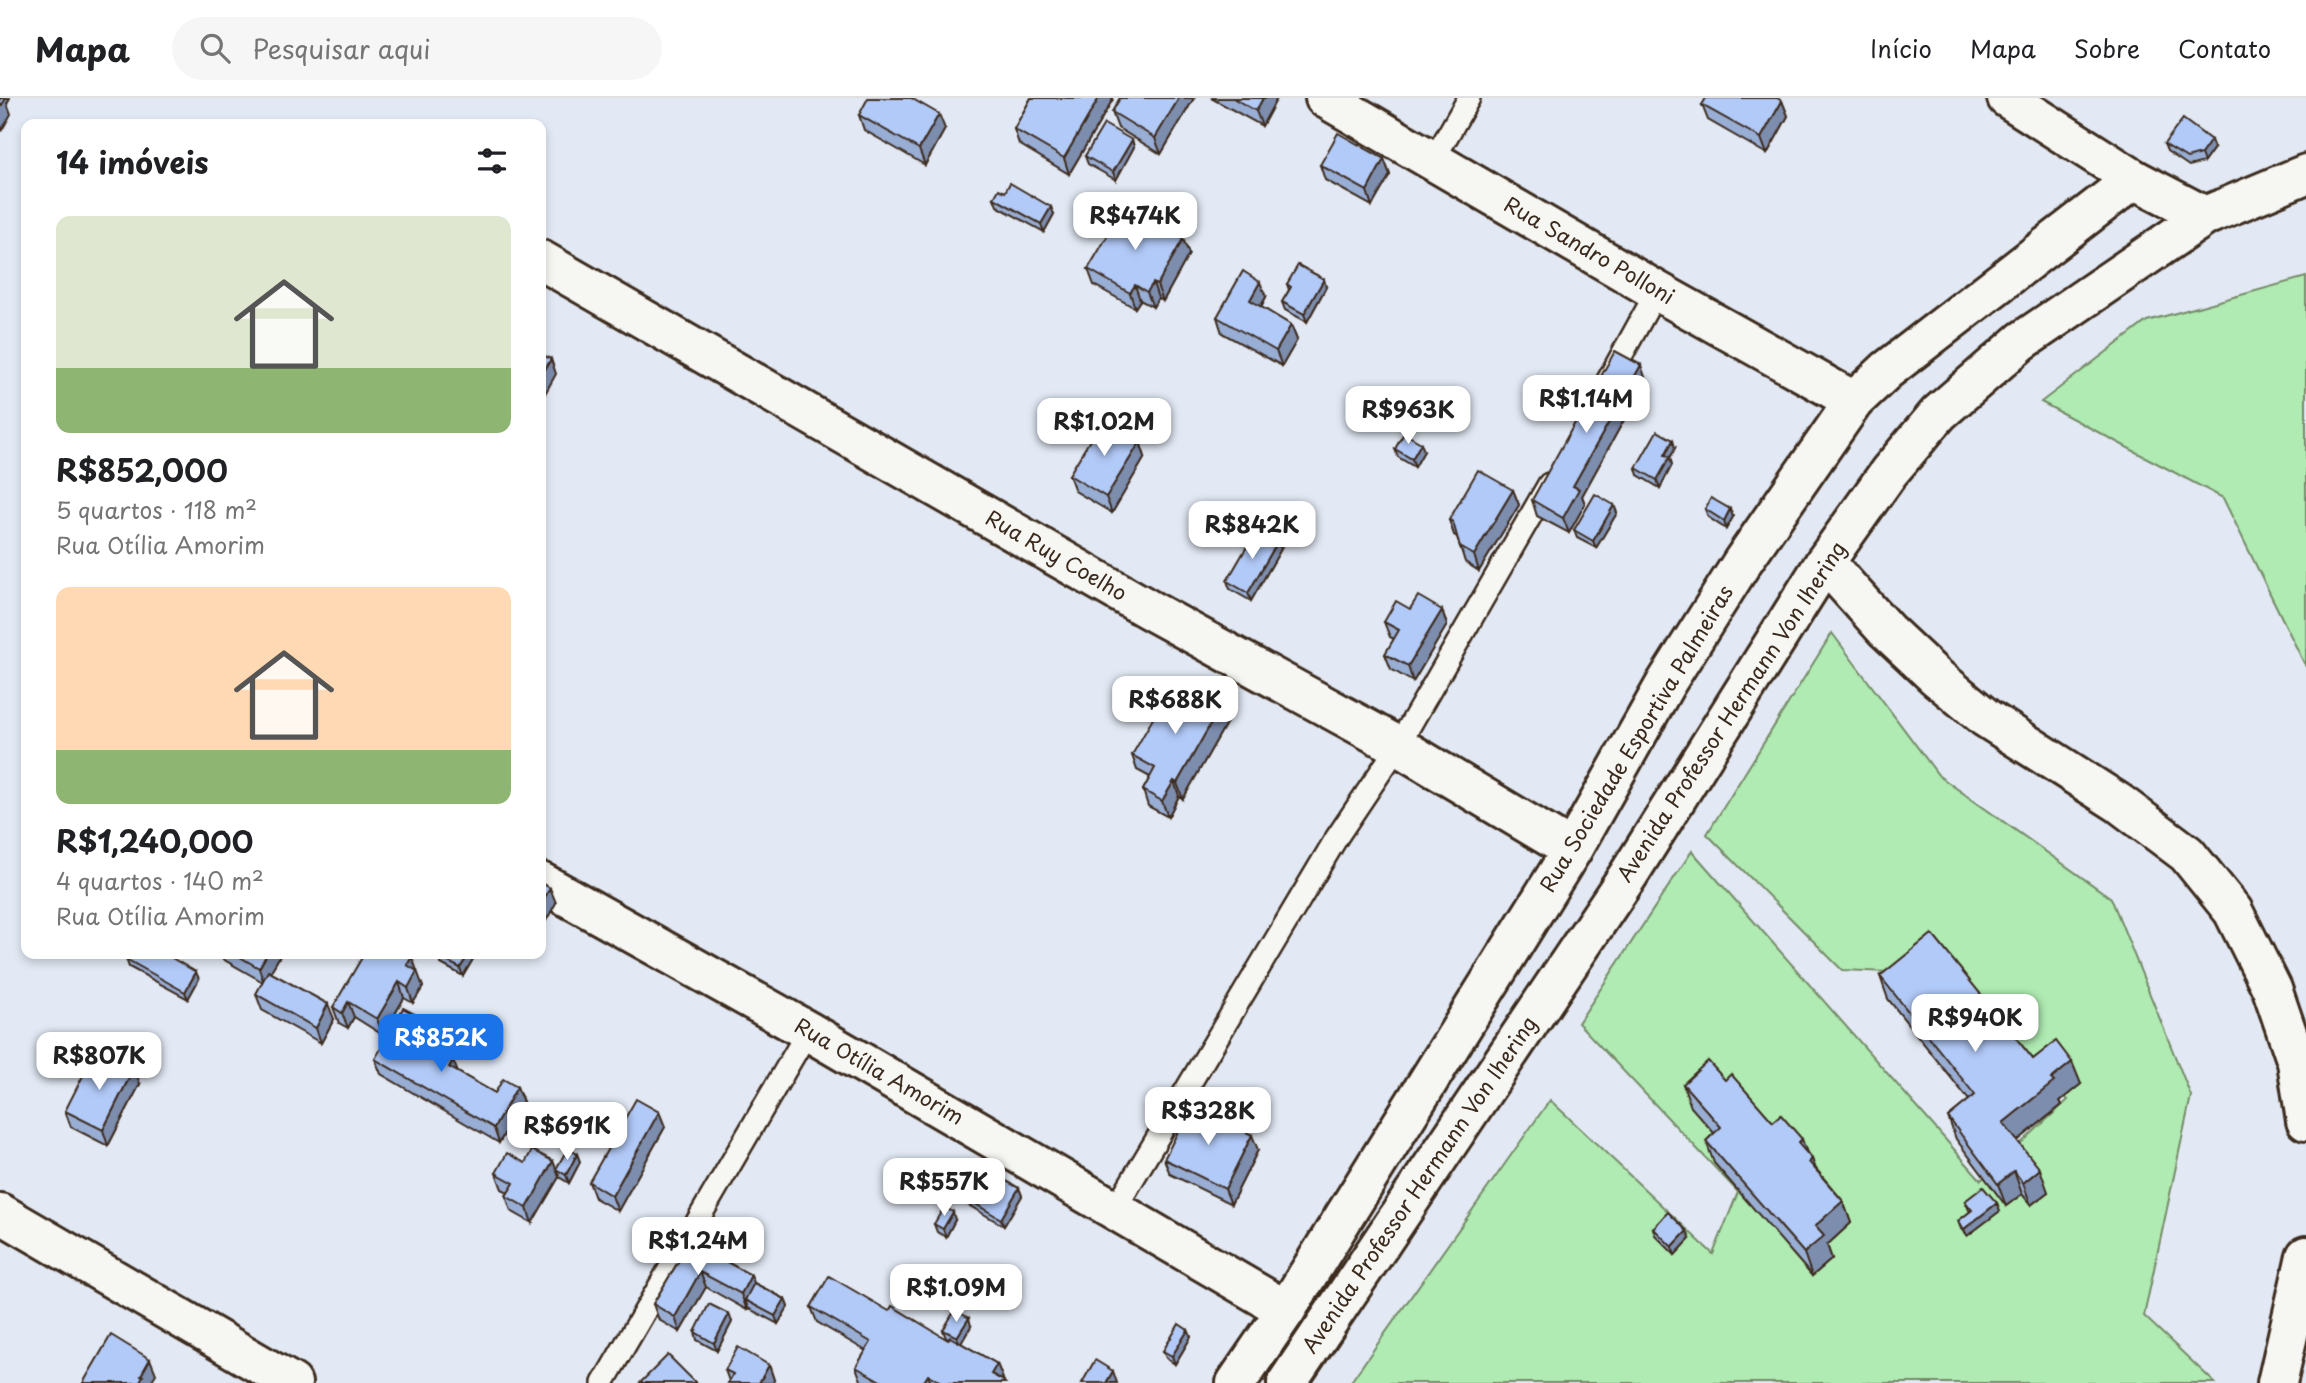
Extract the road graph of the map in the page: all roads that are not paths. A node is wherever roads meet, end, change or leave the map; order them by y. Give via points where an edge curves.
1 (1325, 98) edge
2 (1469, 98) edge
3 (2007, 98) edge
4 (1434, 159) junction
5 (2306, 174) edge
6 (2134, 179) junction
7 (2205, 216) junction
8 (546, 263) edge
9 (1657, 291) junction
10 (1600, 395) edge
11 (1854, 401) junction
12 (1560, 464) edge
13 (1825, 562) junction
14 (1398, 746) junction
15 (1572, 850) junction
16 (546, 885) edge
17 (808, 1031) junction
18 (2306, 1121) edge
19 (1115, 1209) junction
20 (0, 1213) edge
21 (2306, 1256) edge
22 (1286, 1310) junction
23 (292, 1383) edge
24 (603, 1383) edge
25 (1236, 1383) edge
26 (1287, 1383) edge
27 (2277, 1383) edge

1 - 4 street, Rua Sandro Polloni
2 - 4 lane
3 - 6 street
4 - 9 street, Rua Sandro Polloni
5 - 7 street, Avenida Professor Hermann Von Ihering
6 - 7 street
6 - 11 street, Rua Sociedade Esportiva Palmeiras via 1887,369
7 - 13 street, Avenida Professor Hermann Von Ihering via 2022,341 1939,413 1889,472
8 - 14 street, Rua Ruy Coelho via 1148,610
9 - 10 lane
9 - 11 street, Rua Sandro Polloni
11 - 15 street, Rua Sociedade Esportiva Palmeiras via 1743,561 1666,683
12 - 14 lane
13 - 18 street via 1935,676 2187,854 2233,911 2272,989 2297,1062
13 - 26 street, Avenida Professor Hermann Von Ihering via 1629,874
14 - 15 street, Rua Ruy Coelho
14 - 19 lane via 1337,837
15 - 22 street, Rua Sociedade Esportiva Palmeiras
16 - 17 street, Rua Otília Amorim
17 - 19 street, Rua Otília Amorim
17 - 24 lane
19 - 22 street, Rua Otília Amorim
20 - 23 street
21 - 27 street
22 - 25 street, Rua Sociedade Esportiva Palmeiras

